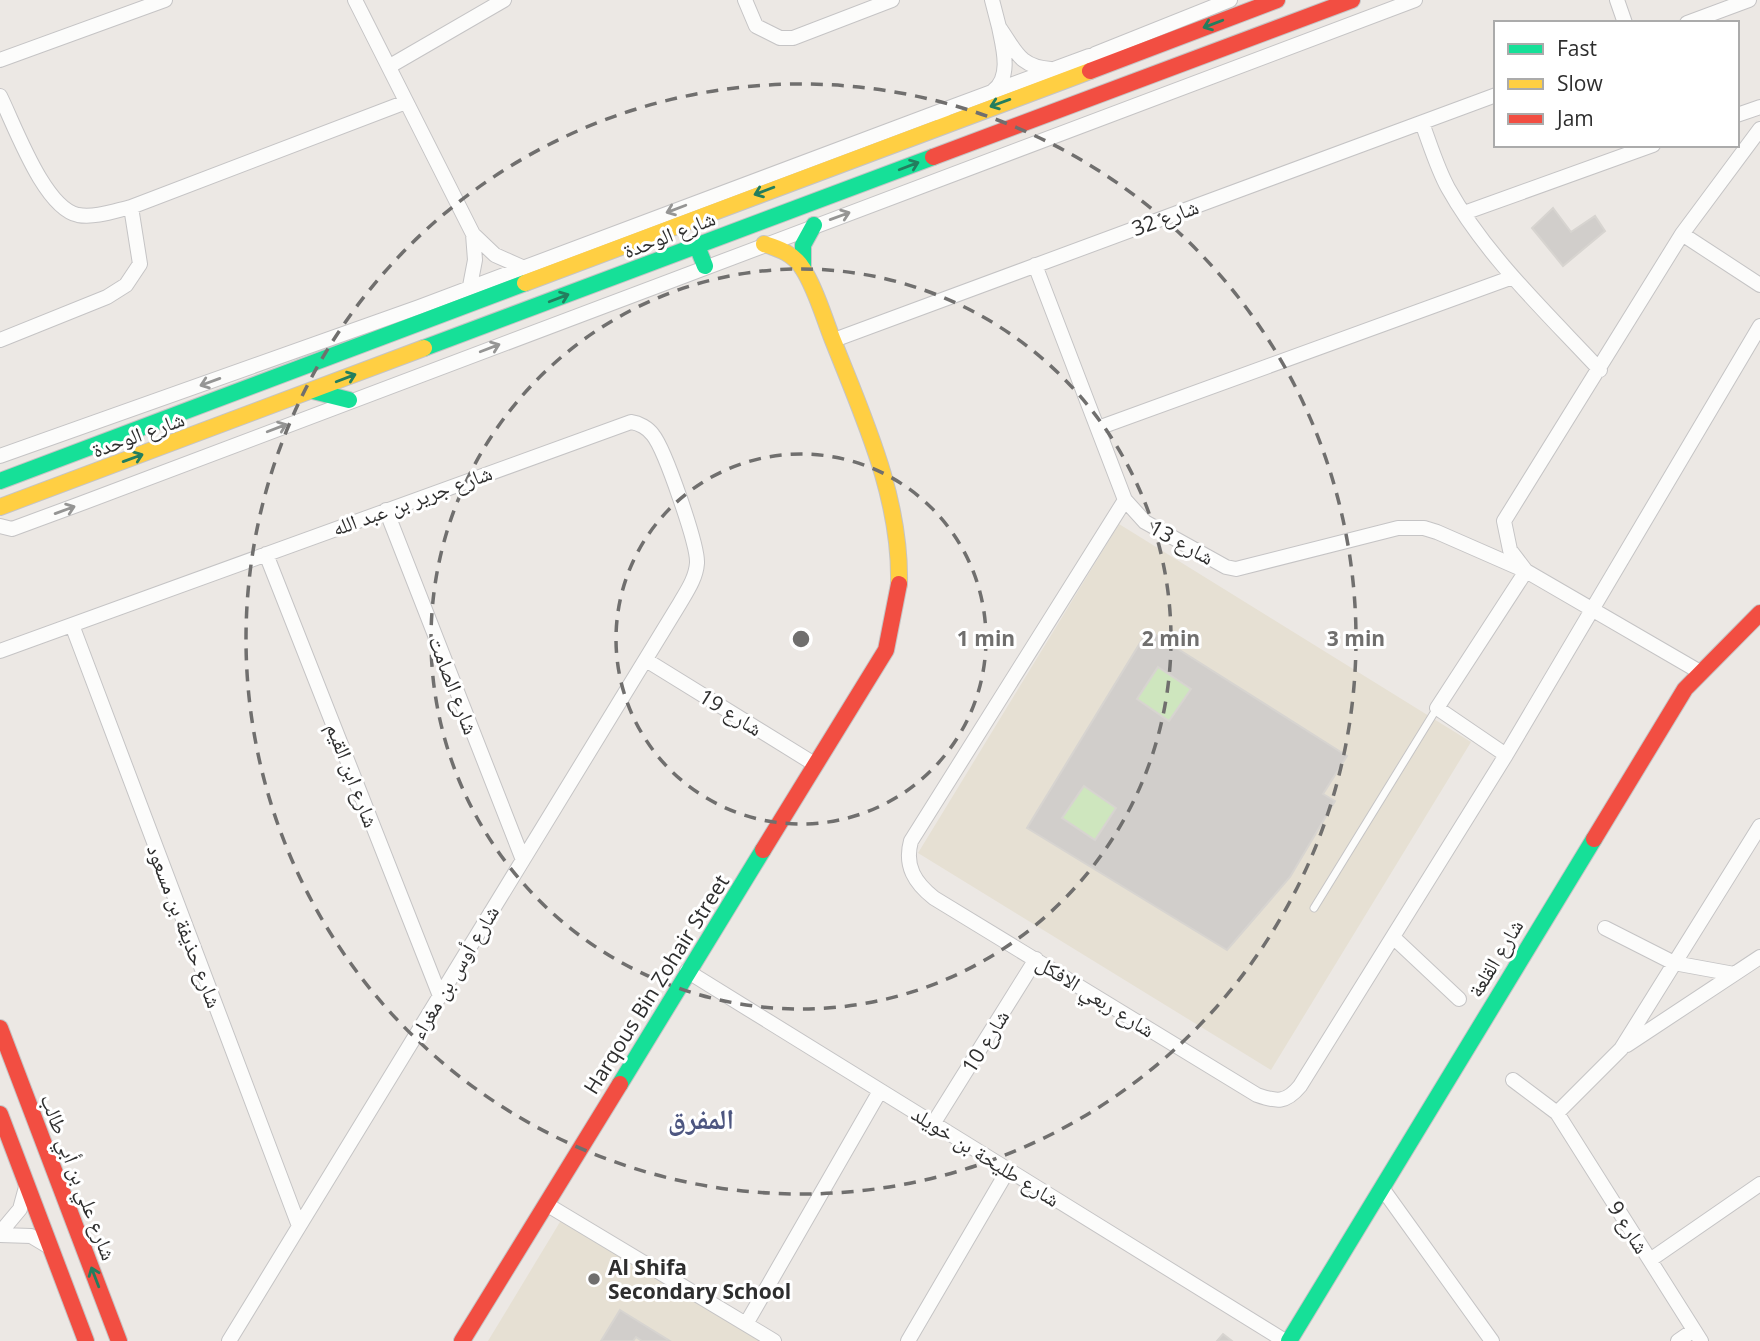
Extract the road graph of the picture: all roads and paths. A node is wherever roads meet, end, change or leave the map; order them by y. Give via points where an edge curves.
1 (164, 0) edge
2 (355, 0) edge
3 (504, 0) edge
4 (745, 0) edge
5 (892, 0) edge
6 (992, 0) edge
7 (1230, 0) edge
8 (1277, 0) edge
9 (1352, 0) edge
10 (1416, 0) edge
11 (1617, 0) edge
12 (1749, 0) edge
13 (1624, 21) edge
14 (1692, 21) edge
15 (999, 27) junction
16 (1089, 56) junction
17 (1127, 56) junction
18 (0, 60) edge
19 (390, 66) junction
20 (1056, 69) junction
21 (989, 92) junction
22 (0, 96) edge
23 (1494, 96) edge
24 (407, 102) junction
25 (1760, 107) edge
26 (946, 109) junction
27 (1739, 114) edge
28 (1422, 123) junction
29 (1760, 129) edge
30 (926, 131) junction
31 (1647, 147) edge
32 (131, 207) junction
33 (1464, 213) junction
34 (814, 225) junction
35 (473, 234) junction
36 (1682, 234) junction
37 (764, 244) junction
38 (697, 246) junction
39 (580, 253) junction
40 (1035, 265) junction
41 (705, 266) junction
42 (522, 267) junction
43 (803, 268) junction
44 (1513, 277) junction
45 (1760, 285) edge
46 (470, 286) junction
47 (419, 307) junction
48 (1760, 326) edge
49 (401, 328) junction
50 (0, 340) edge
51 (834, 340) junction
52 (1600, 370) junction
53 (313, 391) junction
54 (349, 400) junction
55 (1098, 428) junction
56 (0, 456) edge
57 (0, 481) edge
58 (1125, 500) junction
59 (0, 507) edge
60 (386, 510) junction
61 (0, 526) edge
62 (266, 554) junction
63 (1526, 572) junction
64 (680, 603) joint
65 (1594, 609) junction
66 (1760, 614) edge
67 (72, 625) junction
68 (0, 651) edge
69 (646, 660) junction
70 (1700, 672) junction
71 (1437, 708) junction
72 (1506, 755) junction
73 (816, 765) junction
74 (1760, 825) edge
75 (523, 860) junction
76 (1314, 908) dead end
77 (1605, 928) dead end
78 (1393, 937) junction
79 (1760, 957) edge
80 (1036, 959) junction
81 (1674, 963) junction
82 (687, 971) junction
83 (1734, 974) junction
84 (440, 996) junction
85 (1459, 999) dead end
86 (0, 1028) edge
87 (1621, 1049) junction
88 (1513, 1080) dead end
89 (880, 1091) junction
90 (1557, 1112) junction
91 (0, 1114) edge
92 (933, 1124) junction
93 (1008, 1170) junction
94 (1760, 1184) edge
95 (27, 1185) junction
96 (1382, 1188) junction
97 (546, 1204) junction
98 (299, 1227) junction
99 (0, 1234) edge
100 (51, 1248) junction
101 (1650, 1260) junction
102 (746, 1324) junction
103 (1697, 1336) edge
104 (86, 1341) edge
105 (119, 1341) edge
106 (229, 1341) edge
107 (462, 1341) edge
108 (774, 1341) edge
109 (908, 1341) edge
110 (1287, 1341) edge
111 (1492, 1341) edge
112 (1678, 1341) edge

1 - 18 street
2 - 19 street
3 - 19 street
4 - 5 street via 756,26 780,38 793,38
6 - 15 street
7 - 16 street
8 -> 17 main road, شارع الوحدة
38 -> 9 main road, شارع الوحدة
34 -> 10 street
11 - 13 street
12 - 14 street
15 - 20 street via 1031,67
15 - 21 street via 1005,62 1000,83
16 - 17 street
16 - 20 street
17 -> 30 main road, شارع الوحدة
19 - 24 street
20 - 21 street
21 - 26 street
22 - 32 street via 48,192 64,211 91,216
23 - 28 street, شارع 32
24 - 32 street
24 - 35 street
25 - 27 street
26 - 30 street
26 -> 39 street
28 - 33 street via 1447,187
28 - 40 street, شارع 32
29 - 36 street
30 -> 39 main road, شارع الوحدة
31 - 33 street
32 - 50 street via 139,264 126,285
33 - 44 street
34 - 37 street
34 - 43 main road via 803,245
35 - 42 street via 495,255
35 - 46 street
36 - 45 street
36 - 52 street
37 - 41 street
37 - 43 main road via 786,251
38 - 41 main road
53 -> 38 main road, شارع الوحدة
39 - 42 street
39 - 49 main road, شارع الوحدة
40 - 51 street, شارع 32
40 - 55 street, شارع 13
54 -> 41 street
42 - 46 street
43 - 51 main road, Harqous Bin Zohair Street
44 - 52 street
44 - 55 street
46 - 47 street
47 - 49 main road
47 -> 56 street
48 - 65 street
49 - 57 main road, شارع الوحدة
51 - 73 main road, Harqous Bin Zohair Street via 893,496 900,540 898,611 886,650
52 - 63 street via 1506,513 1506,541
53 - 54 main road
59 -> 53 main road, شارع الوحدة
61 -> 54 street via 12,529
55 - 58 street, شارع 13
58 - 63 street, شارع 13 via 1145,522 1236,569 1398,528 1424,528
58 - 80 street, شارع ربعي الافكل via 911,841 908,853 910,869 934,898
60 - 62 street, شارع جرير بن عبد الله
60 - 64 street, شارع جرير بن عبد الله via 617,425 638,423 654,436 692,533 695,576
60 - 75 street, شارع الصامت
62 - 67 street, شارع جرير بن عبد الله
62 - 84 street, شارع ابن القيم
63 - 65 street, شارع 13
63 - 71 street
64 - 69 street, شارع أوس بن مغراء
65 - 70 street, شارع 13
65 - 72 street
66 - 70 main road, شارع القلعة
67 - 68 street, شارع جرير بن عبد الله
67 - 98 street, شارع حذيفة بن مسعود
69 - 73 street, شارع 19
69 - 75 street, شارع أوس بن مغراء
70 - 96 main road, شارع القلعة via 1608,813
71 - 72 street
71 - 76 lane
72 - 78 street
73 - 82 main road, Harqous Bin Zohair Street
74 - 81 street
75 - 84 street, شارع أوس بن مغراء
77 - 81 street
78 - 80 street, شارع ربعي الافكل via 1293,1095 1278,1101 1257,1095
78 - 85 street
79 - 83 street
80 - 92 street, شارع 10
81 - 83 street
81 - 87 street
82 - 89 street, شارع طليحة بن خويلد
82 - 97 main road, Harqous Bin Zohair Street
83 - 87 street
84 - 98 street, شارع أوس بن مغراء
105 -> 86 main road, شارع علي بن أبي طالب
87 - 90 street
88 - 90 street
89 - 92 street, شارع طليحة بن خويلد
89 - 102 street
90 - 101 street, شارع 9
91 - 95 main road
92 - 93 street, شارع طليحة بن خويلد
93 - 109 street
93 - 110 street, شارع طليحة بن خويلد
94 - 101 street
95 - 99 street via 20,1209
95 - 100 main road
96 - 110 main road, شارع القلعة
96 - 111 street
97 - 102 street
97 - 107 main road, Harqous Bin Zohair Street
98 - 106 street, شارع أوس بن مغراء
99 - 100 street via 31,1236
100 - 104 main road
101 - 103 street, شارع 9
102 - 108 street
103 - 112 street

